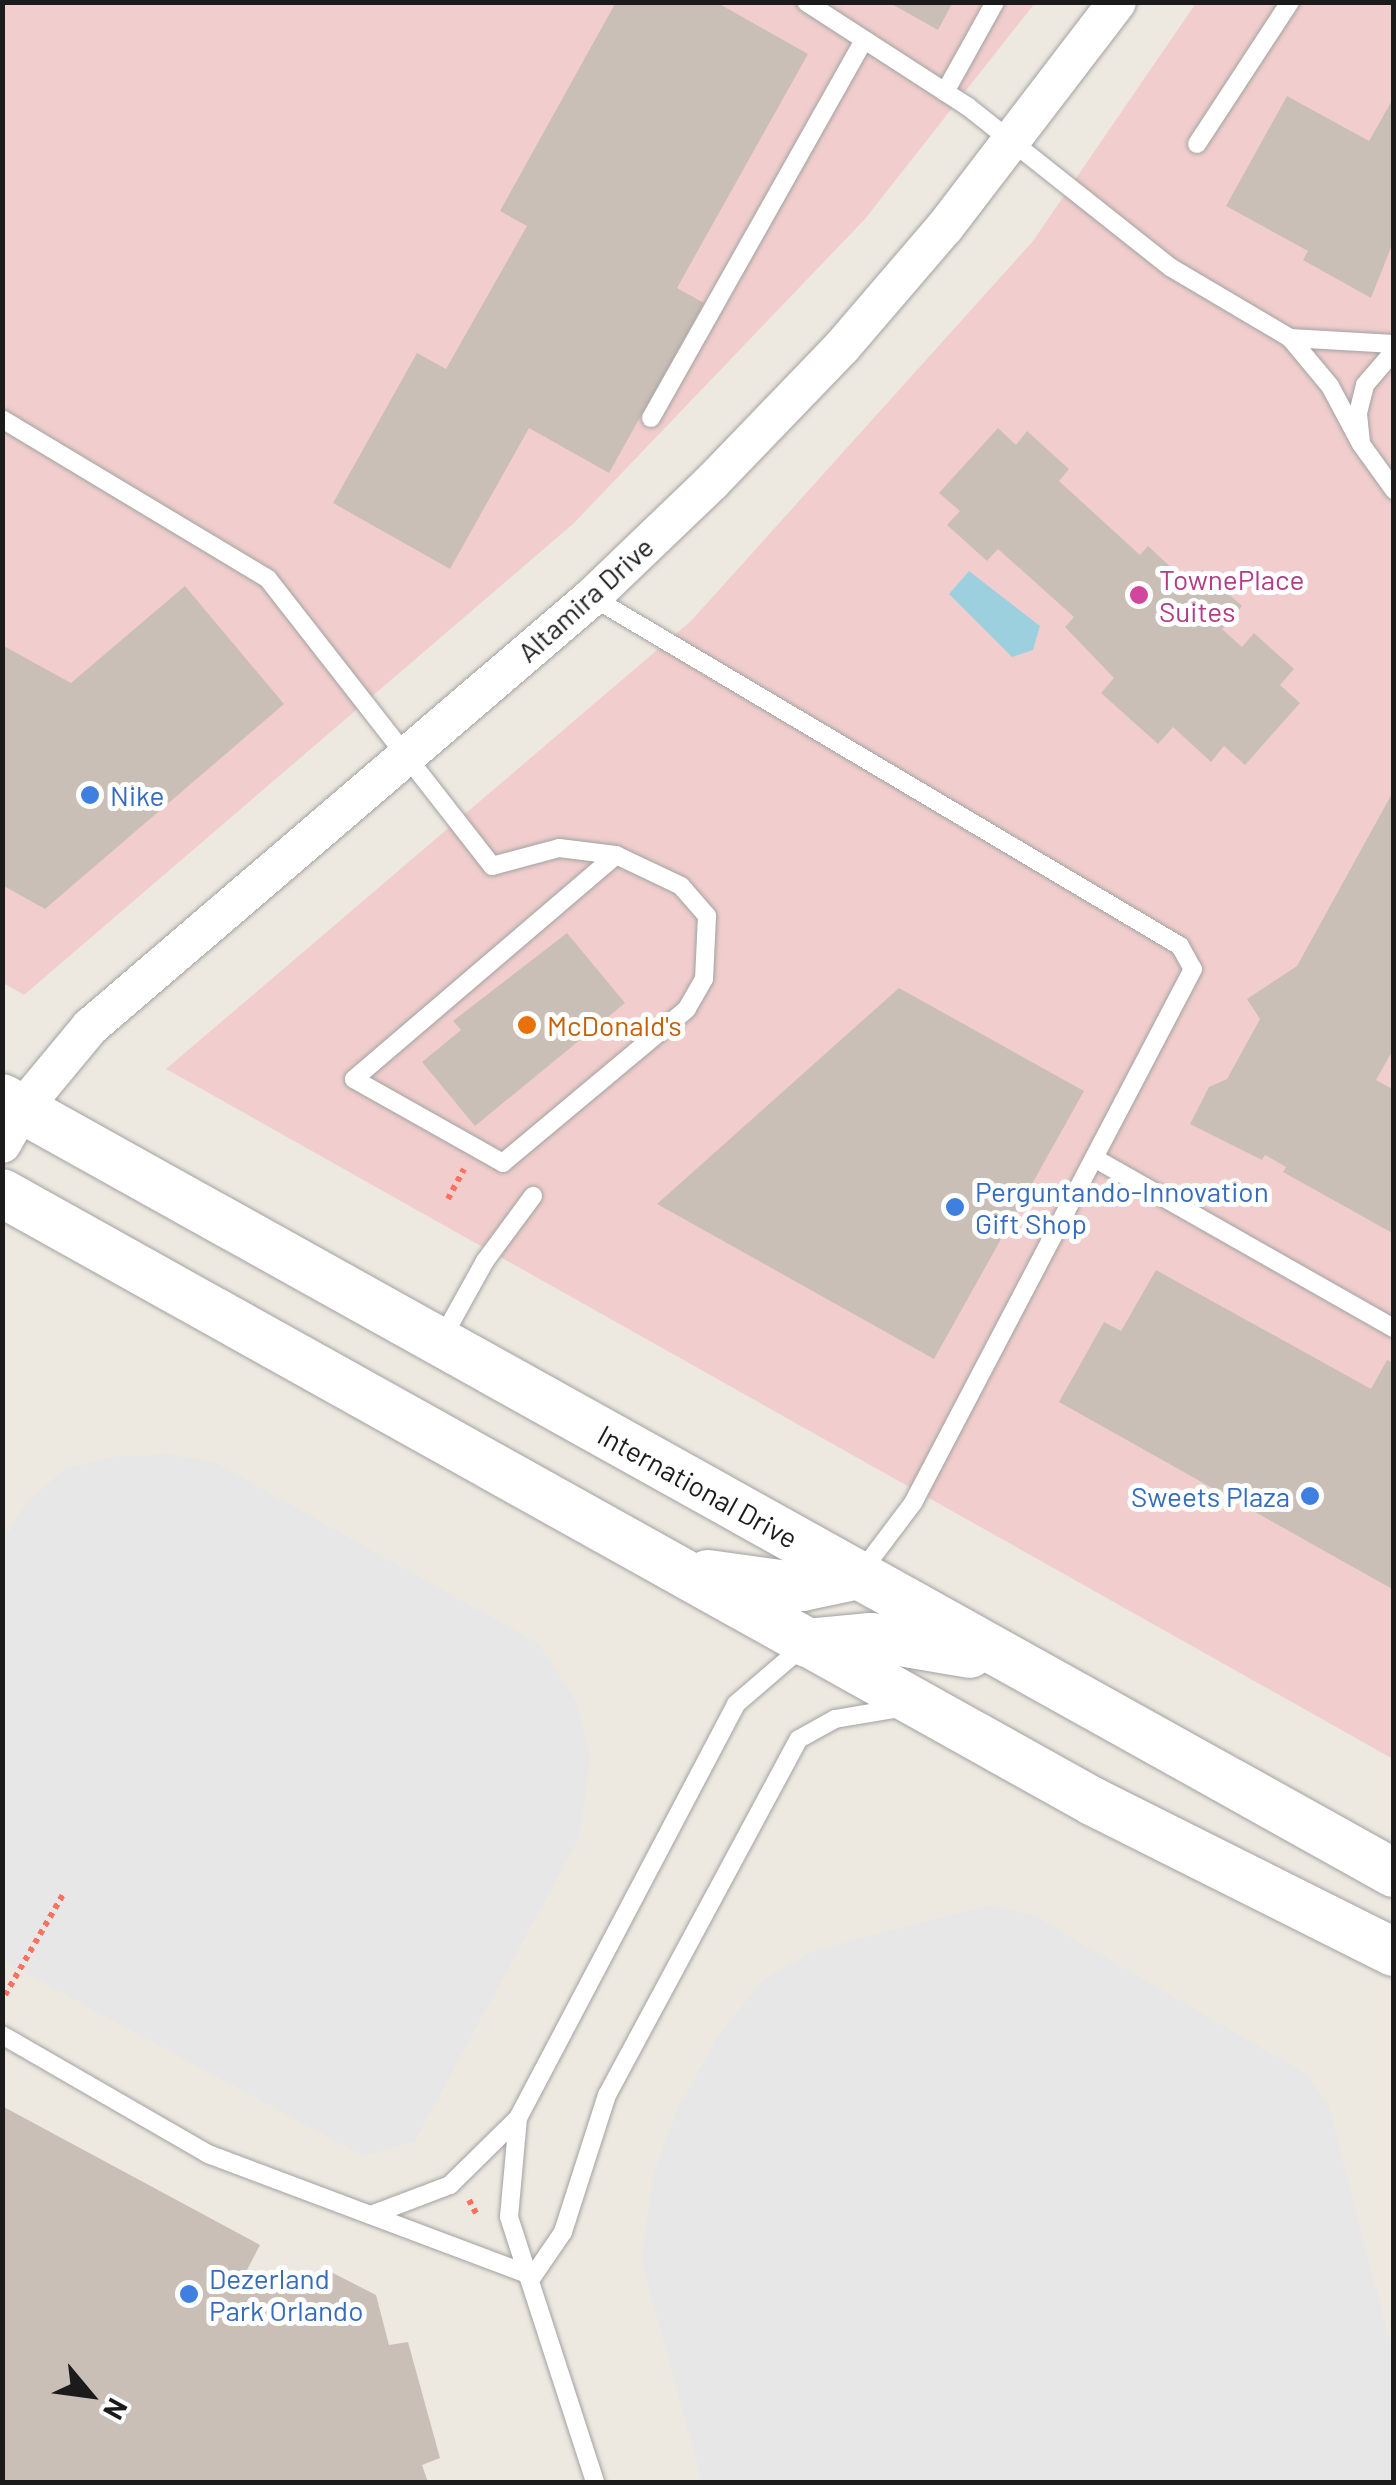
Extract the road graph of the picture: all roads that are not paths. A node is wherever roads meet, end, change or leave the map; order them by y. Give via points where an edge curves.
1 (806, 2) edge
2 (995, 2) edge
3 (1118, 2) edge
4 (1290, 2) edge
5 (864, 40) junction
6 (945, 92) junction
7 (1011, 142) junction
8 (1197, 144) dead end
9 (1290, 338) junction
10 (1394, 348) edge
11 (651, 418) dead end
12 (2, 419) edge
13 (1360, 444) junction
14 (1394, 490) edge
15 (592, 597) junction
16 (403, 758) junction
17 (616, 855) junction
18 (9, 1117) edge
19 (1096, 1160) junction
20 (2, 1192) edge
21 (533, 1196) dead end
22 (1394, 1328) edge
23 (440, 1343) junction
24 (666, 1564) junction
25 (859, 1575) junction
26 (807, 1643) junction
27 (1017, 1666) junction
28 (920, 1705) junction
29 (1394, 1873) edge
30 (1394, 1952) edge
31 (2, 2035) edge
32 (518, 2118) junction
33 (372, 2214) junction
34 (533, 2276) junction
35 (594, 2482) edge

1 - 5 lane
2 - 6 lane
3 - 7 street, Altamira Drive
4 - 8 lane
5 - 6 lane
5 - 11 lane
6 - 7 lane
7 - 9 lane via 1170,267
7 - 15 street, Altamira Drive via 842,348
9 - 10 lane
9 - 13 lane via 1330,386
10 - 13 lane via 1365,385
12 - 16 lane via 268,579
13 - 14 lane
15 - 16 street, Altamira Drive
15 - 19 lane via 1180,946 1193,969 1190,984
16 - 17 lane via 492,866 559,848
16 - 18 street, Altamira Drive via 90,1027
17 - 17 lane via 587,880 354,1079 503,1163 688,1009 704,978 708,916 681,886
18 - 23 street, International Drive
19 - 22 lane
19 - 25 lane via 913,1502
20 - 24 street
21 - 23 lane via 485,1261
23 - 25 street, International Drive
24 - 25 street via 746,1584 802,1587
24 - 26 street
25 - 27 street, International Drive
26 - 27 street via 872,1637 921,1642
26 - 28 street
26 - 32 lane via 736,1704
27 - 29 street, International Drive
28 - 30 street via 1094,1802
28 - 34 lane via 836,1720 799,1739 614,2080 584,2150 563,2232
31 - 33 lane via 208,2154
32 - 33 lane via 450,2186
32 - 34 lane via 509,2218
33 - 34 lane
34 - 35 lane

